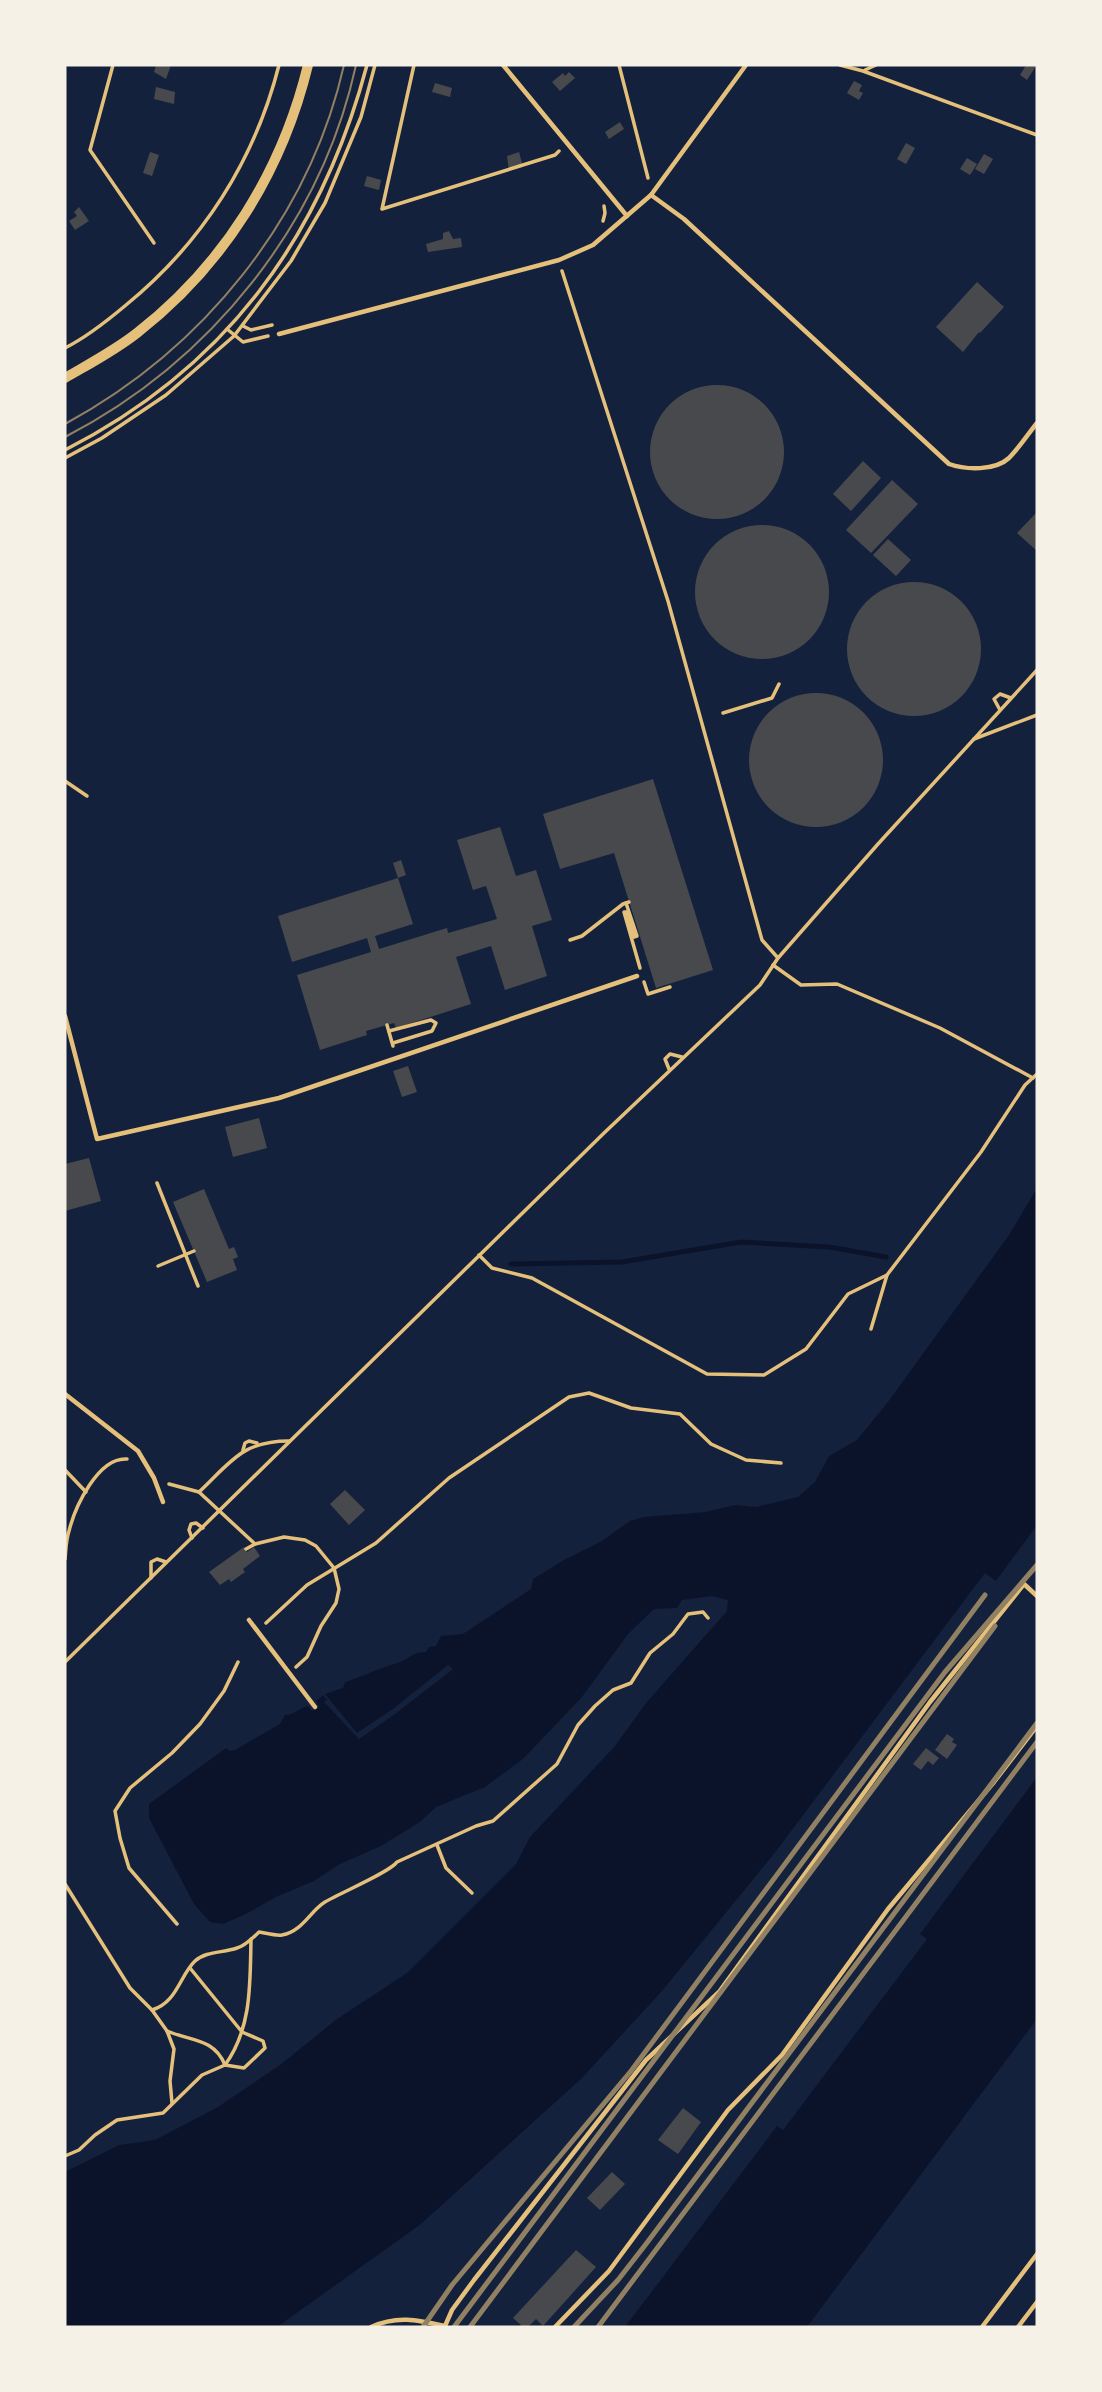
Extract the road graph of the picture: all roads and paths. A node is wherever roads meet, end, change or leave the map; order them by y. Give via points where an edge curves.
1 (113, 65) edge
2 (279, 65) edge
3 (308, 65) edge
4 (368, 65) edge
5 (375, 65) edge
6 (414, 65) edge
7 (503, 65) edge
8 (619, 65) edge
9 (746, 65) edge
10 (840, 65) edge
11 (876, 65) edge
12 (863, 71) junction
13 (1037, 135) edge
14 (568, 144) junction
15 (652, 195) junction
16 (627, 216) junction
17 (155, 243) dead end
18 (559, 260) junction
19 (227, 329) junction
20 (279, 334) joint
21 (234, 336) junction
22 (65, 348) edge
23 (65, 378) edge
24 (1037, 423) edge
25 (65, 450) edge
26 (65, 458) edge
27 (1037, 670) edge
28 (779, 684) dead end
29 (1011, 698) junction
30 (1000, 710) junction
31 (723, 713) dead end
32 (1037, 715) edge
33 (972, 739) junction
34 (65, 781) edge
35 (87, 796) dead end
36 (570, 940) dead end
37 (632, 943) dead end
38 (778, 958) junction
39 (774, 965) junction
40 (637, 976) dead end
41 (65, 1016) edge
42 (387, 1025) dead end
43 (389, 1031) junction
44 (682, 1057) junction
45 (669, 1069) junction
46 (1037, 1074) edge
47 (1033, 1078) junction
48 (157, 1183) dead end
49 (194, 1251) dead end
50 (185, 1254) junction
51 (478, 1255) junction
52 (158, 1266) dead end
53 (887, 1275) junction
54 (198, 1286) dead end
55 (871, 1329) dead end
56 (65, 1394) edge
57 (290, 1441) junction
58 (780, 1464) dead end
59 (65, 1470) edge
60 (152, 1475) junction
61 (86, 1492) junction
62 (199, 1492) junction
63 (163, 1502) dead end
64 (219, 1511) junction
65 (203, 1528) junction
66 (66, 1535) edge
67 (192, 1538) junction
68 (255, 1544) junction
69 (246, 1549) dead end
70 (65, 1559) edge
71 (166, 1562) junction
72 (334, 1568) junction
73 (151, 1578) junction
74 (1037, 1596) edge
75 (708, 1618) dead end
76 (249, 1620) dead end
77 (259, 1634) junction
78 (65, 1662) edge
79 (238, 1662) dead end
80 (289, 1673) junction
81 (315, 1707) dead end
82 (1037, 1726) edge
83 (437, 1845) junction
84 (65, 1884) edge
85 (472, 1893) dead end
86 (177, 1924) dead end
87 (251, 1939) junction
88 (189, 1968) junction
89 (152, 2010) junction
90 (167, 2031) junction
91 (242, 2032) junction
92 (225, 2065) junction
93 (173, 2105) junction
94 (65, 2156) edge
95 (1037, 2254) edge
96 (1037, 2302) edge
97 (445, 2326) edge
98 (371, 2327) edge
99 (555, 2327) edge
100 (982, 2327) edge
101 (1018, 2327) edge

1 - 17 path via 90,150
2 - 22 path via 247,155 197,234 138,296
3 - 23 street via 280,149 238,226 184,292 109,353
4 - 19 path via 344,142 318,200 276,269
5 - 21 path via 361,117 325,204 291,261
6 - 14 path via 382,209 555,155
7 - 14 lane
8 - 15 path
9 - 15 lane
10 - 12 path
11 - 12 path
12 - 13 path
14 - 16 lane
15 - 16 lane
15 - 24 lane via 684,219 949,464 973,468 1007,460
16 - 18 lane via 593,245
18 - 20 lane
18 - 38 path via 668,601 762,940
19 - 21 path
19 - 25 path via 179,376
20 - 21 path via 243,342
21 - 26 path via 166,395
27 - 29 path
28 - 31 path via 772,698
29 - 30 path
29 - 30 path via 1000,694 994,699
30 - 33 path
32 - 33 path
33 - 38 path
34 - 35 path
36 - 37 path via 628,902 637,936 624,912
38 - 39 path
39 - 44 path via 760,985
39 - 47 path via 800,985 837,984 927,1023
40 - 41 lane via 279,1098 95,1141
42 - 43 path
43 - 43 path via 430,1020 436,1023 432,1031 393,1044
44 - 45 path
44 - 45 path via 670,1054 665,1059
45 - 51 path
46 - 47 path
47 - 53 path
48 - 50 path
49 - 50 path
50 - 52 path
50 - 54 path
51 - 53 path via 492,1268 532,1278 707,1374 764,1375 806,1349 848,1294
51 - 57 path
53 - 55 path
56 - 60 lane via 138,1451
57 - 62 path via 268,1441 243,1451
57 - 64 path
58 - 72 path via 746,1460 710,1444 680,1414 631,1408 589,1393 569,1396 449,1478 376,1544
59 - 61 path
60 - 61 path via 133,1460 117,1459 102,1469
60 - 62 path
60 - 63 lane
61 - 66 path
62 - 64 path
64 - 65 path
64 - 68 path
65 - 67 path
65 - 67 path via 191,1524
66 - 70 path
67 - 71 path
68 - 69 path
68 - 72 path via 284,1537 305,1540
71 - 73 path
71 - 73 path via 151,1562
72 - 77 path via 288,1600
72 - 80 path via 339,1589 336,1603 307,1657
73 - 78 path
74 - 97 lane via 1024,1584 930,1702 719,1993 646,2060 474,2280
75 - 83 path via 703,1612 688,1614 650,1653 631,1683 613,1690 595,1706 557,1764 493,1821
76 - 77 lane
77 - 80 lane
79 - 86 path via 225,1691 200,1724 130,1787 115,1811 130,1868
80 - 81 lane
82 - 99 lane via 888,1909 782,2055 727,2110 609,2271
83 - 85 path via 446,1868
83 - 87 path via 321,1904 305,1923 282,1935 259,1932
84 - 89 path via 130,1988
87 - 88 path via 240,1948 197,1959
87 - 91 path via 250,1995
88 - 89 path via 171,1996
88 - 91 path
89 - 90 path
90 - 92 path via 199,2039 221,2056
90 - 93 path via 174,2049
91 - 92 path
91 - 92 path via 263,2041 265,2048 244,2068
92 - 93 path via 202,2075
93 - 94 path via 163,2113 117,2120
95 - 100 lane
96 - 101 lane
97 - 98 lane via 400,2318

